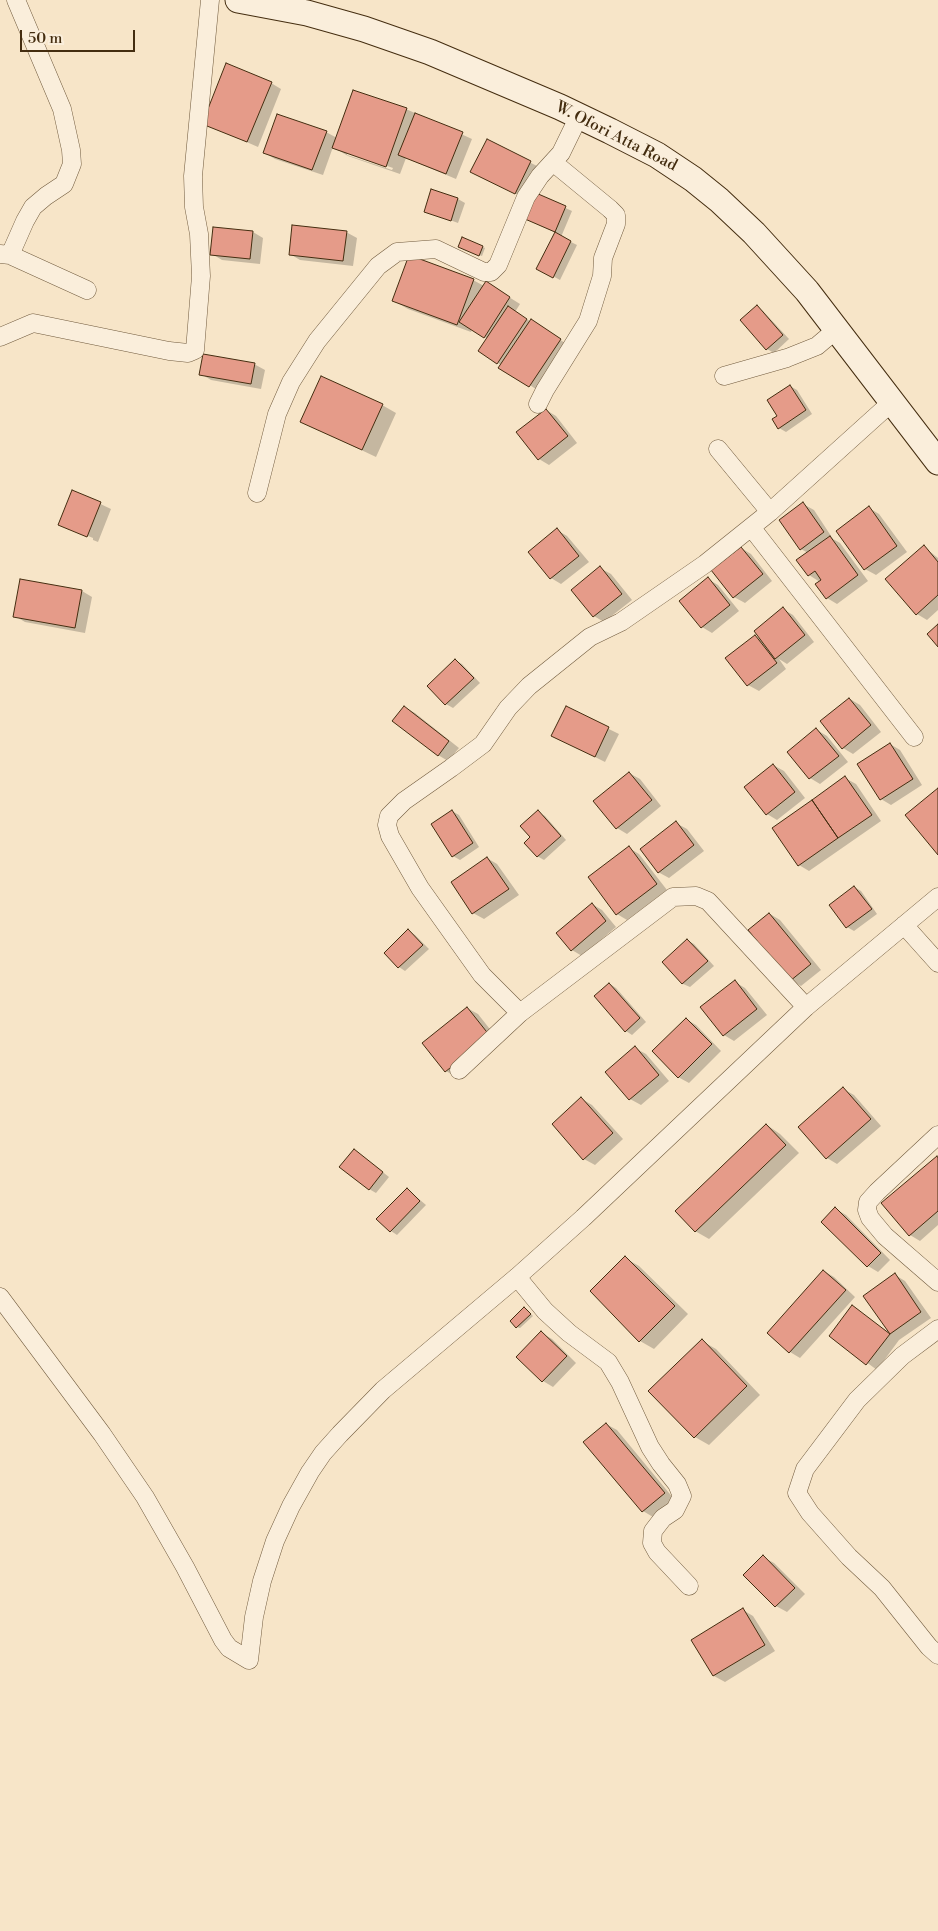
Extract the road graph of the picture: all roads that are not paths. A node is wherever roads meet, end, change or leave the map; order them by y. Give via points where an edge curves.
1 (16, 0) edge
2 (210, 0) edge
3 (238, 0) edge
4 (579, 116) junction
5 (554, 163) junction
6 (5, 254) edge
7 (87, 290) dead end
8 (837, 329) junction
9 (0, 337) edge
10 (724, 376) dead end
11 (893, 401) junction
12 (538, 404) dead end
13 (718, 449) dead end
14 (938, 462) edge
15 (258, 493) dead end
16 (770, 512) junction
17 (751, 527) junction
18 (914, 737) dead end
19 (938, 896) edge
20 (904, 925) junction
21 (938, 962) edge
22 (806, 1007) junction
23 (520, 1013) junction
24 (458, 1070) dead end
25 (938, 1134) edge
26 (517, 1277) junction
27 (938, 1282) edge
28 (0, 1297) edge
29 (937, 1334) edge
30 (689, 1586) dead end
31 (938, 1655) edge

1 - 6 street via 62,109 72,164 64,184 33,207
2 - 9 street via 193,176 201,276 195,350 188,353 169,351 33,323
3 - 4 main road, W. Ofori Atta Road via 307,13 364,29 430,52
4 - 5 street
4 - 8 main road, W. Ofori Atta Road via 657,155 693,178 761,240
5 - 12 street via 610,209 616,215 616,224 603,258 602,276 588,321
5 - 15 street via 540,176 526,197 498,265 491,272 484,272 436,249 397,252 378,266 317,341 291,382 277,414
6 - 7 street
8 - 10 street via 817,346
8 - 11 main road, W. Ofori Atta Road
11 - 14 main road, W. Ofori Atta Road
11 - 16 street
13 - 16 street
16 - 17 street
17 - 18 street
17 - 23 street via 705,564 621,622 590,637 558,662 508,708 483,744 404,801 389,816 390,836 420,888 482,975
19 - 20 street
20 - 21 street
20 - 22 street
22 - 23 street via 708,901 684,895 673,897
22 - 26 street
23 - 24 street
25 - 27 street via 877,1192 866,1210 885,1236
26 - 28 street via 383,1390 322,1453 275,1541 254,1617 249,1660 229,1648 223,1640 145,1497
26 - 30 street via 545,1311 608,1362 650,1447 677,1484 682,1496 675,1510 653,1531 652,1542 657,1552
29 - 31 street via 902,1356 857,1400 805,1469 797,1493 810,1513 882,1588

